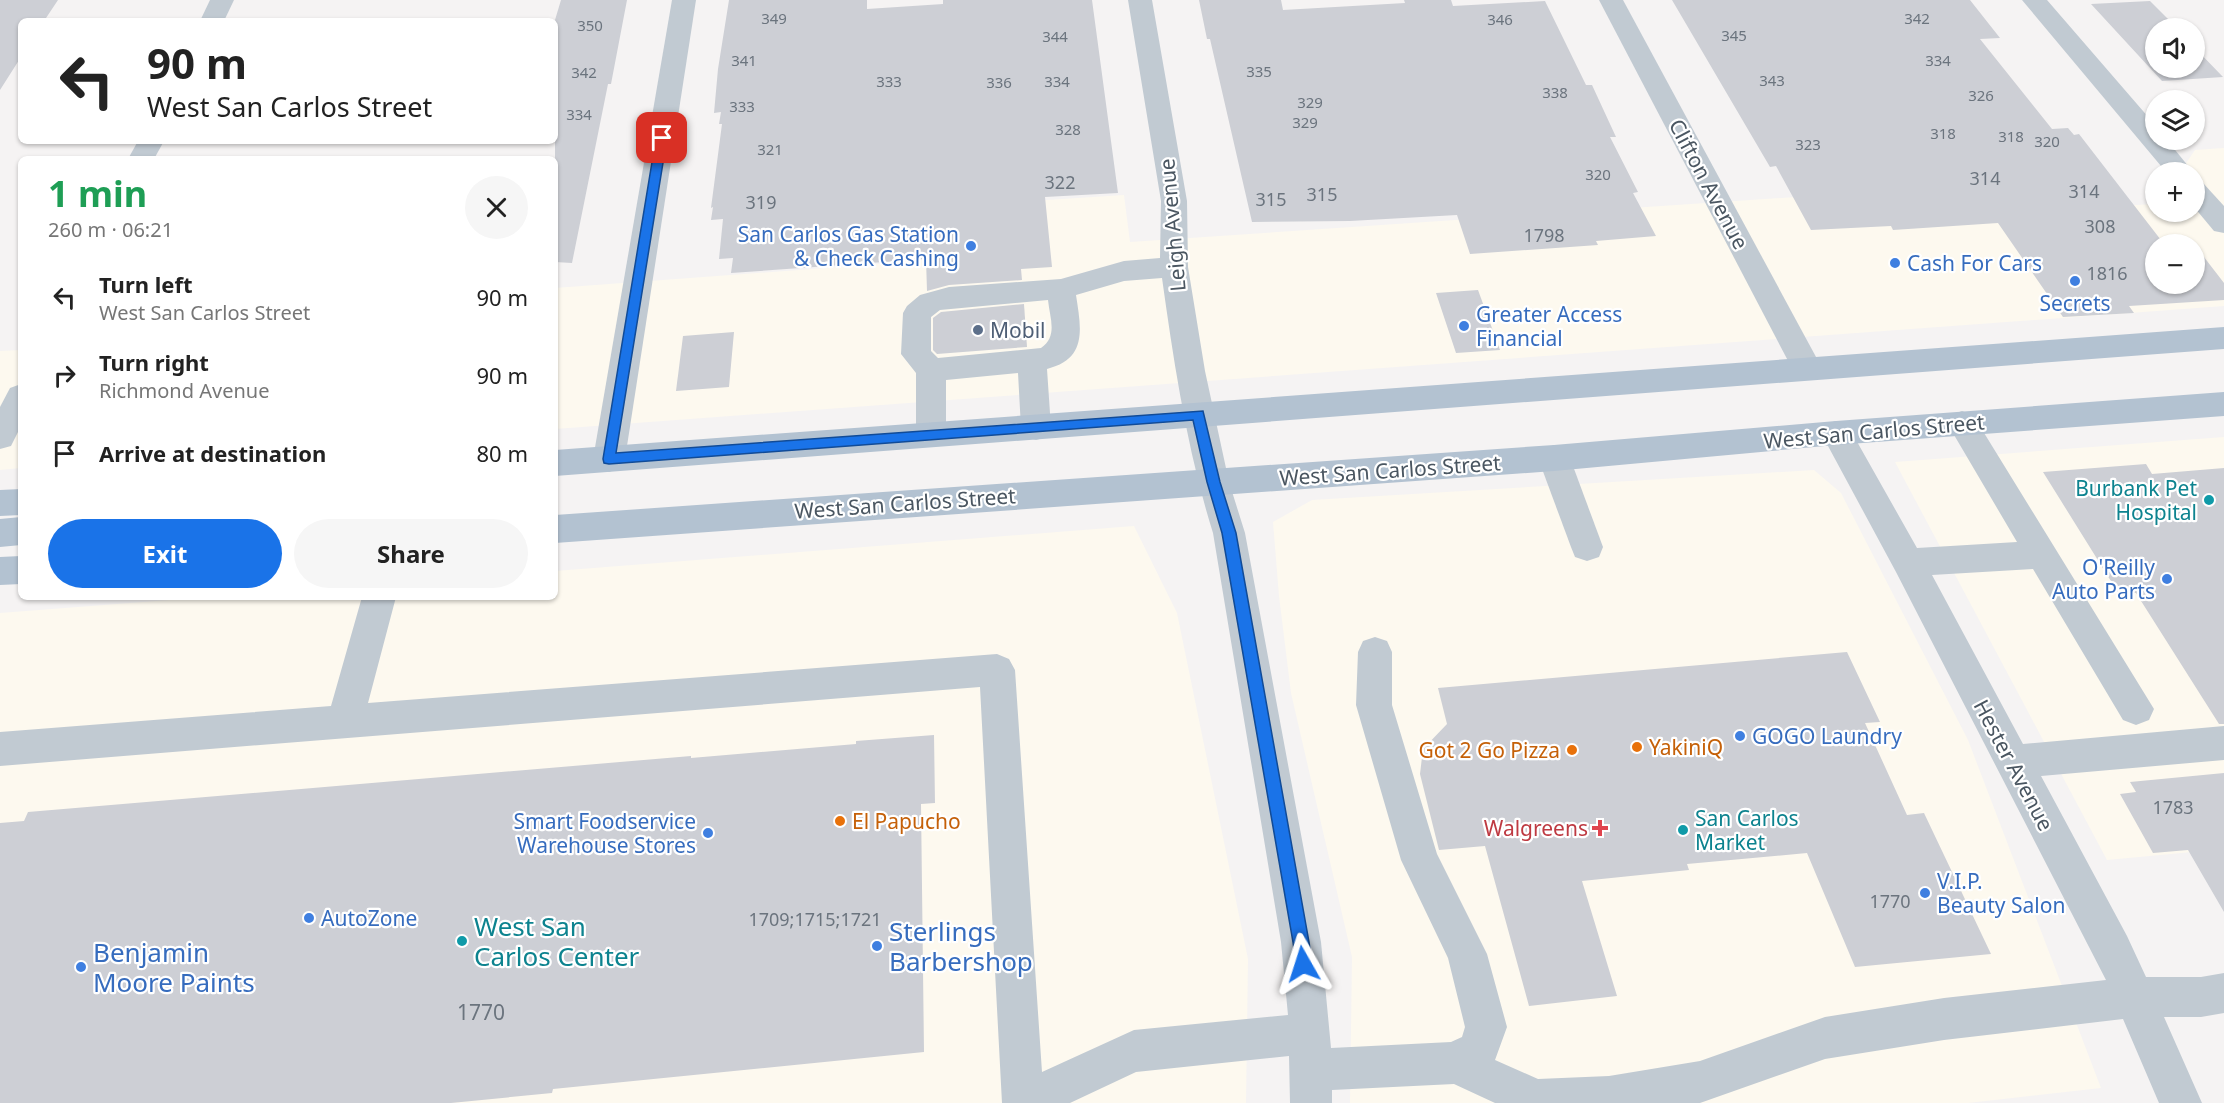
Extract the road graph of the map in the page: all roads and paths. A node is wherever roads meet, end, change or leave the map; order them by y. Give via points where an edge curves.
1 (222, 0) edge
2 (684, 0) edge
3 (1140, 0) edge
4 (1611, 0) edge
5 (2034, 0) edge
6 (213, 18) edge
7 (2172, 162) edge
8 (2205, 202) edge
9 (2224, 224) edge
10 (1174, 267) junction
11 (1061, 289) junction
12 (2224, 338) edge
13 (1032, 361) junction
14 (1807, 368) junction
15 (931, 370) junction
16 (18, 402) edge
17 (2224, 404) edge
18 (1198, 415) junction
19 (1962, 423) junction
20 (1036, 428) junction
21 (1836, 433) junction
22 (931, 435) junction
23 (0, 437) edge
24 (1554, 458) junction
25 (609, 459) junction
26 (558, 463) edge
27 (1213, 482) junction
28 (18, 502) edge
29 (0, 503) edge
30 (558, 529) edge
31 (18, 531) edge
32 (0, 533) edge
33 (1587, 547) dead end
34 (2043, 555) junction
35 (1908, 562) junction
36 (18, 570) edge
37 (0, 571) edge
38 (378, 600) edge
39 (1375, 652) dead end
40 (2136, 709) dead end
41 (345, 722) junction
42 (2224, 743) edge
43 (0, 749) edge
44 (2012, 762) junction
45 (2224, 993) edge
46 (2134, 997) junction
47 (1455, 1063) junction
48 (1311, 1068) edge
49 (1023, 1103) edge
50 (2181, 1103) edge

1 - 6 street
2 - 25 street
3 - 10 street, Leigh Avenue via 1174,201
4 - 14 street, Clifton Avenue
5 - 7 street
8 - 9 street
10 - 11 street via 1124,271
10 - 18 street, Leigh Avenue
11 - 13 street via 1067,335 1061,349 1049,358
11 - 15 street via 949,297 930,302 917,313 916,354
12 - 14 main road
13 - 15 street
13 - 20 street
14 - 18 main road
15 - 22 street
16 - 23 street
17 - 19 main road, West San Carlos Street
18 - 20 main road
18 - 27 street, Leigh Avenue
19 - 21 main road, West San Carlos Street
19 - 34 street
20 - 22 main road
21 - 24 main road, West San Carlos Street
21 - 35 street, Hester Avenue
22 - 25 main road
24 - 27 main road, West San Carlos Street
24 - 33 street
25 - 26 main road
27 - 30 main road, West San Carlos Street
27 - 48 street, Leigh Avenue via 1229,533 1301,942
28 - 29 main road
31 - 32 main road
34 - 35 street
34 - 40 street
35 - 44 street, Hester Avenue
36 - 37 main road
38 - 41 street
39 - 47 street via 1374,705 1420,860 1467,954 1486,1027 1478,1051
41 - 43 street
41 - 49 street via 998,670
42 - 44 street
44 - 46 street, Hester Avenue via 2113,950
45 - 46 street
46 - 47 street via 1944,1019 1825,1038 1700,1082 1609,1097 1537,1100
46 - 50 street, Hester Avenue
47 - 48 street via 1403,1068
48 - 49 street via 1134,1051

